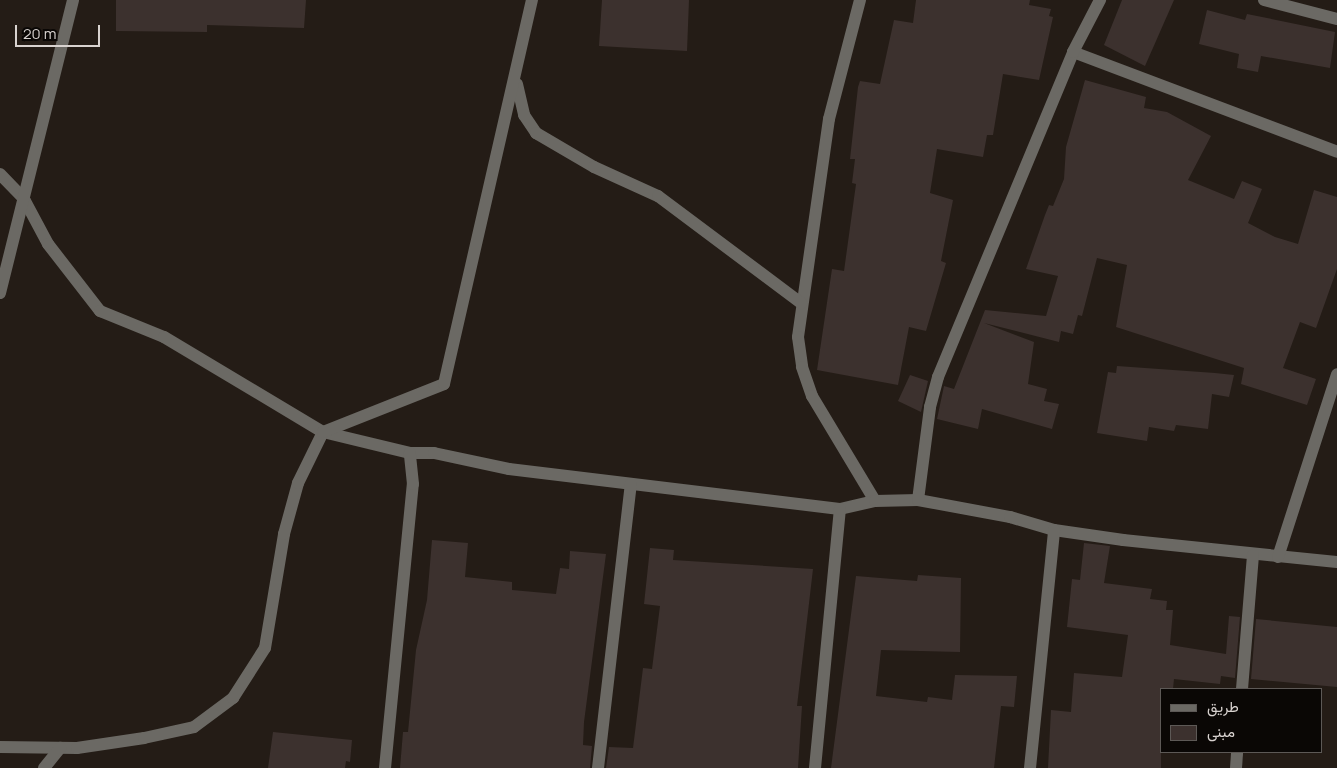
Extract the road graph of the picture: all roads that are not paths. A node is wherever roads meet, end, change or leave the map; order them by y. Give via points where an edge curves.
1 (73, 0) edge
2 (532, 0) edge
3 (860, 0) edge
4 (1100, 0) edge
5 (1264, 0) edge
6 (1337, 20) edge
7 (1074, 52) junction
8 (516, 76) junction
9 (1337, 152) edge
10 (0, 174) edge
11 (24, 199) junction
12 (0, 293) edge
13 (802, 303) junction
14 (1337, 374) edge
15 (1332, 401) edge
16 (323, 432) junction
17 (410, 452) junction
18 (631, 484) junction
19 (918, 500) junction
20 (875, 501) junction
21 (840, 509) junction
22 (1054, 530) junction
23 (1254, 555) junction
24 (1278, 557) junction
25 (1337, 562) edge
26 (1242, 688) edge
27 (0, 747) edge
28 (60, 748) junction
29 (1237, 753) edge
30 (44, 768) edge
31 (385, 768) edge
32 (598, 768) edge
33 (815, 768) edge
34 (1030, 768) edge
35 (1236, 768) edge

1 - 11 street
2 - 8 street
3 - 13 street via 829,120
4 - 7 street
5 - 6 street
7 - 9 street
7 - 19 street via 938,377 930,407
8 - 13 street via 524,115 536,133 594,167 658,196
8 - 16 street via 444,384
10 - 11 street
11 - 12 street
11 - 16 street via 48,244 100,312 164,337
13 - 20 street via 798,337 802,367 812,396
14 - 15 street
15 - 24 street
16 - 17 street
16 - 28 street via 298,483 286,526 265,648 233,698 194,727 96,745
17 - 18 street
17 - 31 street via 413,484
18 - 21 street
18 - 32 street
19 - 20 street
19 - 22 street via 1010,517
20 - 21 street
21 - 33 street
22 - 23 street
22 - 34 street
23 - 24 street
23 - 26 street
24 - 25 street
27 - 28 street
28 - 30 street
29 - 35 street

